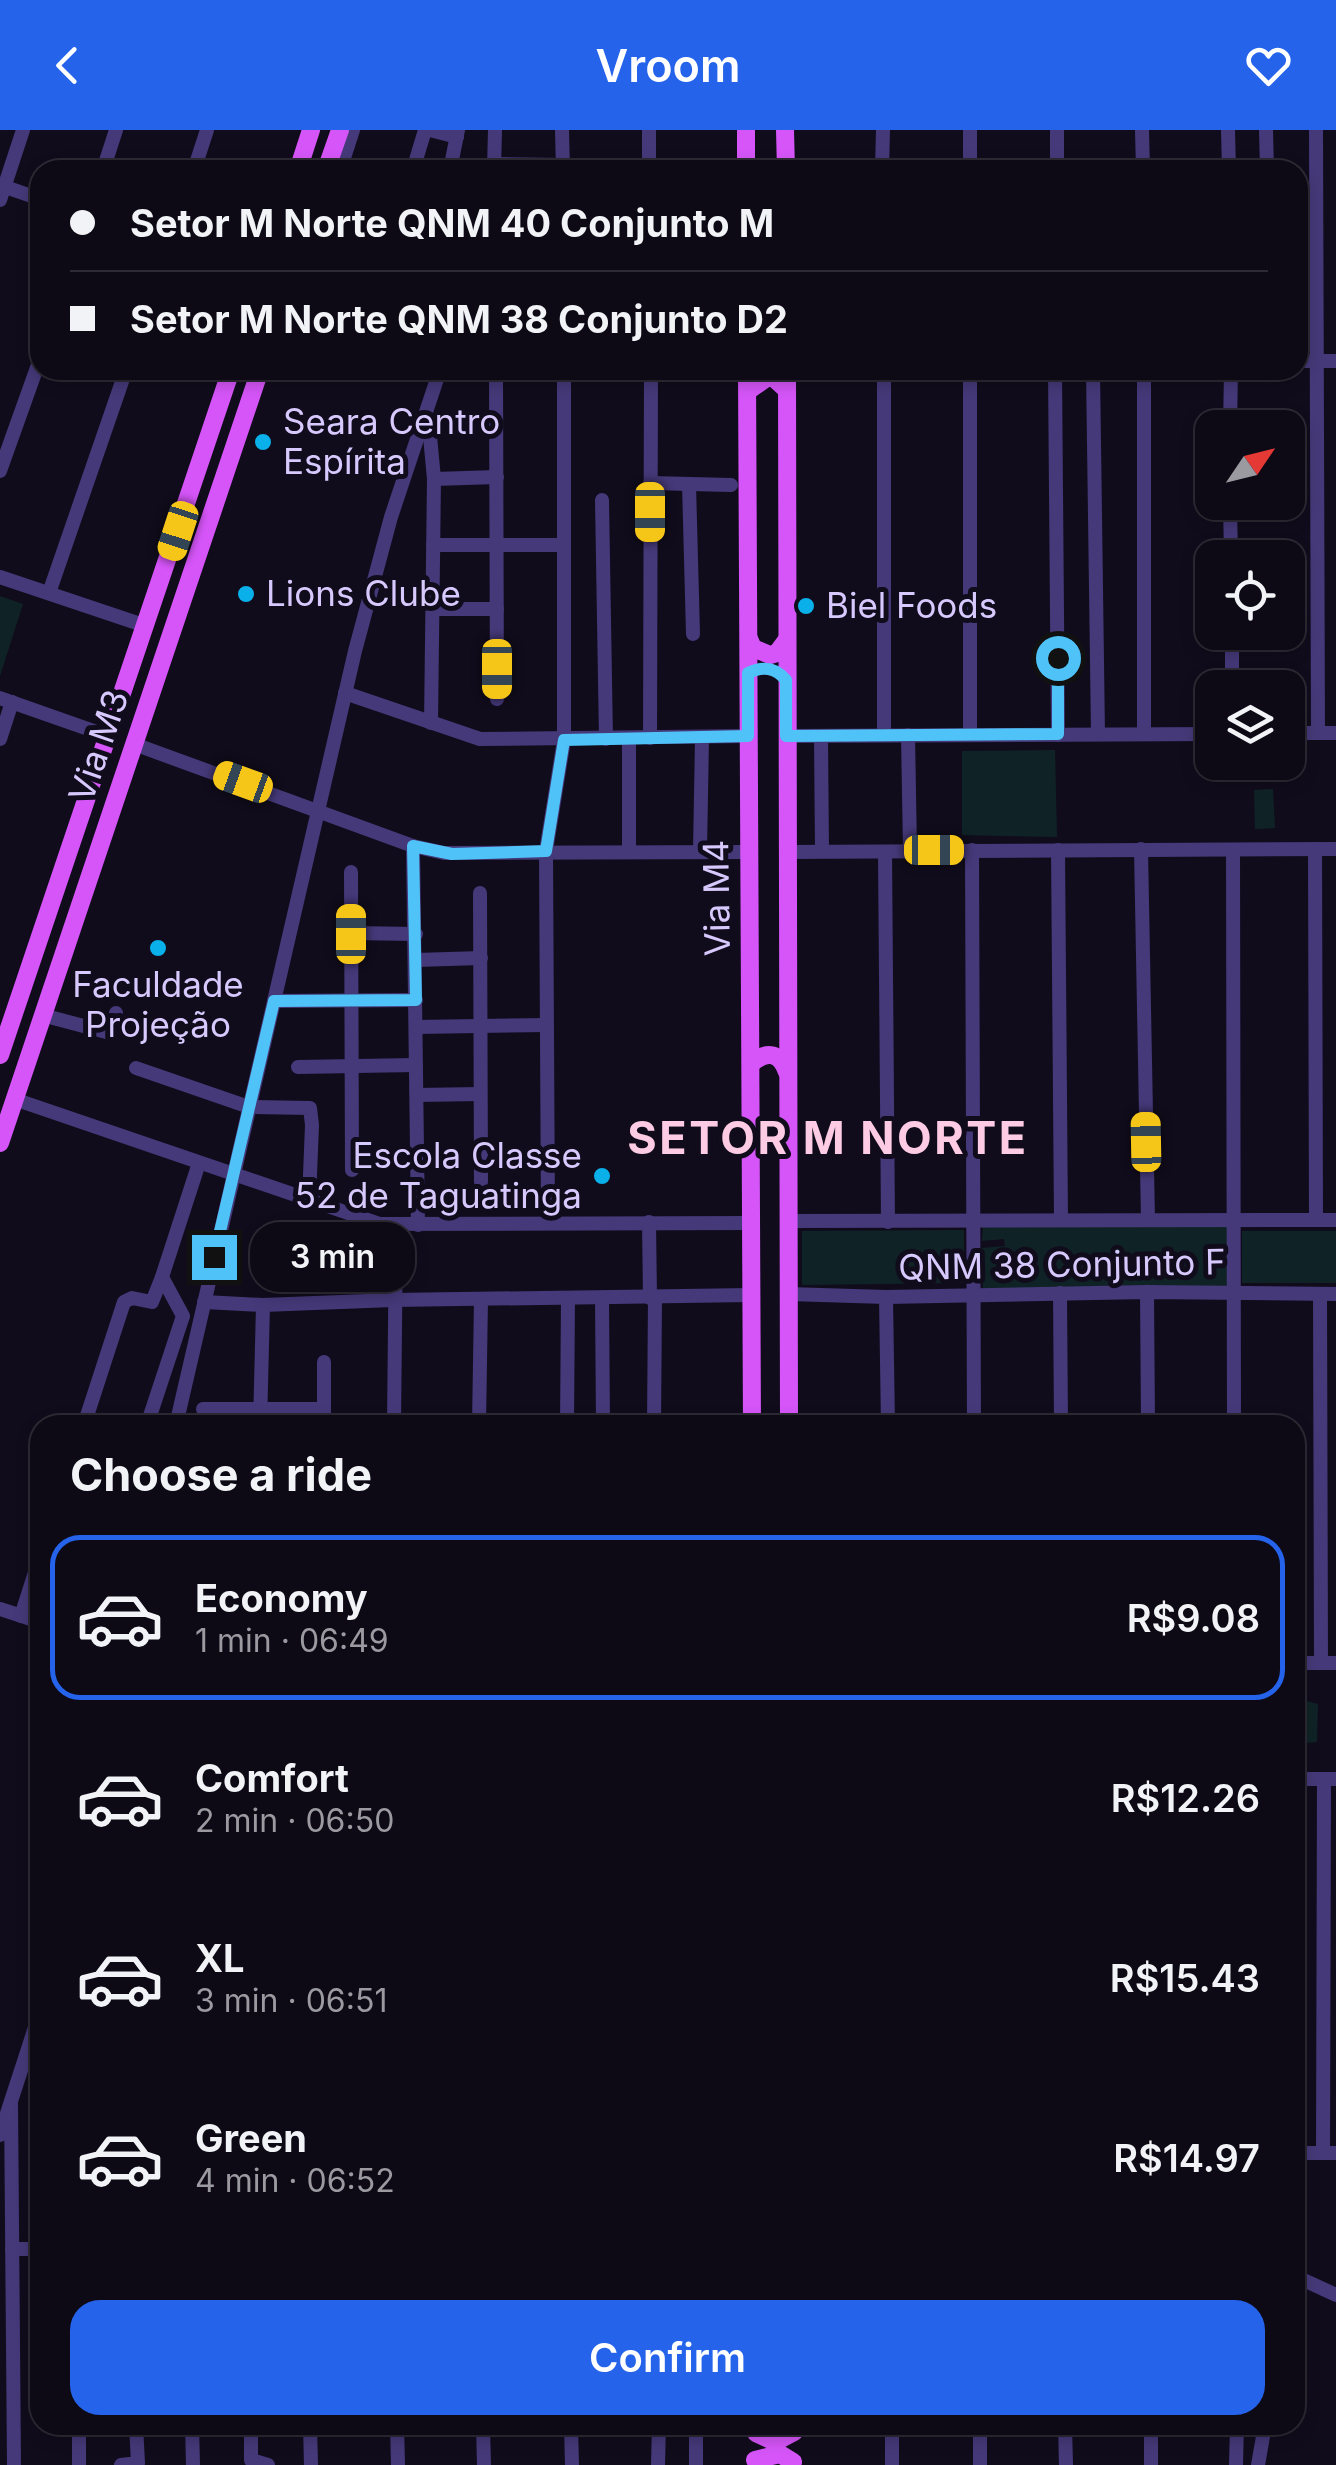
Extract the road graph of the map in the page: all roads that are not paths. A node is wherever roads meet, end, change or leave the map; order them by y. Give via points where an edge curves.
1 (23, 130) edge
2 (116, 130) edge
3 (207, 130) edge
4 (312, 130) edge
5 (340, 130) edge
6 (353, 130) edge
7 (427, 130) edge
8 (495, 130) edge
9 (562, 130) edge
10 (649, 130) edge
11 (746, 130) edge
12 (786, 130) edge
13 (883, 130) edge
14 (970, 130) edge
15 (1056, 130) edge
16 (1142, 130) edge
17 (1228, 130) edge
18 (1266, 130) edge
19 (1316, 130) edge
20 (458, 133) edge
21 (106, 160) edge
22 (197, 160) edge
23 (306, 160) edge
24 (330, 160) edge
25 (343, 160) edge
26 (416, 160) edge
27 (452, 160) edge
28 (494, 160) edge
29 (563, 160) edge
30 (649, 160) edge
31 (746, 160) edge
32 (786, 160) edge
33 (882, 160) edge
34 (970, 160) edge
35 (1057, 160) edge
36 (1143, 160) edge
37 (1229, 160) edge
38 (1266, 160) edge
39 (2, 191) edge
40 (30, 196) edge
41 (1308, 361) edge
42 (1317, 361) junction
43 (1336, 361) edge
44 (32, 380) edge
45 (123, 380) edge
46 (231, 380) edge
47 (234, 380) edge
48 (255, 380) edge
49 (256, 380) edge
50 (437, 380) edge
51 (496, 380) edge
52 (564, 380) edge
53 (651, 380) edge
54 (747, 380) edge
55 (760, 380) edge
56 (776, 380) edge
57 (787, 380) edge
58 (884, 380) edge
59 (970, 380) edge
60 (1055, 380) edge
61 (1094, 380) edge
62 (1144, 380) edge
63 (1230, 380) edge
64 (787, 390) junction
65 (748, 391) junction
66 (428, 409) junction
67 (1230, 410) edge
68 (0, 471) edge
69 (497, 477) junction
70 (434, 479) junction
71 (650, 483) junction
72 (688, 484) junction
73 (731, 484) dead end
74 (602, 500) dead end
75 (178, 531) junction
76 (433, 544) junction
77 (564, 545) junction
78 (498, 546) junction
79 (0, 577) edge
80 (50, 594) junction
81 (433, 608) junction
82 (497, 610) junction
83 (176, 619) junction
84 (146, 626) junction
85 (693, 634) dead end
86 (749, 638) junction
87 (786, 640) junction
88 (786, 672) junction
89 (748, 673) junction
90 (345, 693) junction
91 (497, 699) dead end
92 (6, 700) edge
93 (431, 723) junction
94 (1305, 732) edge
95 (1318, 732) junction
96 (1144, 733) junction
97 (1336, 733) edge
98 (970, 734) junction
99 (1058, 734) junction
100 (1098, 734) junction
101 (1195, 734) edge
102 (884, 735) junction
103 (908, 735) junction
104 (748, 736) junction
105 (786, 736) junction
106 (821, 736) junction
107 (650, 738) junction
108 (702, 738) junction
109 (0, 739) edge
110 (106, 739) junction
111 (606, 739) junction
112 (629, 739) junction
113 (564, 740) junction
114 (134, 744) junction
115 (316, 808) junction
116 (100, 843) junction
117 (413, 846) junction
118 (1315, 849) junction
119 (1336, 849) edge
120 (910, 850) junction
121 (972, 850) junction
122 (1058, 850) junction
123 (1140, 850) junction
124 (1233, 850) junction
125 (546, 851) junction
126 (822, 851) junction
127 (629, 852) junction
128 (700, 852) junction
129 (749, 852) junction
130 (787, 852) junction
131 (885, 852) junction
132 (351, 872) dead end
133 (480, 893) dead end
134 (351, 934) junction
135 (416, 934) junction
136 (480, 958) junction
137 (416, 960) junction
138 (25, 983) junction
139 (351, 1000) junction
140 (416, 1000) junction
141 (274, 1001) junction
142 (116, 1013) dead end
143 (42, 1014) junction
144 (751, 1019) junction
145 (480, 1025) junction
146 (546, 1025) junction
147 (787, 1026) junction
148 (416, 1027) junction
149 (0, 1055) edge
150 (751, 1064) junction
151 (416, 1065) junction
152 (298, 1066) dead end
153 (351, 1066) junction
154 (136, 1068) dead end
155 (23, 1070) junction
156 (788, 1072) junction
157 (480, 1094) junction
158 (416, 1095) junction
159 (14, 1098) junction
160 (248, 1107) junction
161 (0, 1142) edge
162 (199, 1164) junction
163 (352, 1170) dead end
164 (233, 1176) junction
165 (481, 1182) dead end
166 (310, 1200) junction
167 (975, 1220) junction
168 (1061, 1220) junction
169 (1148, 1220) junction
170 (1234, 1220) junction
171 (1316, 1220) junction
172 (1336, 1220) edge
173 (788, 1221) junction
174 (649, 1222) junction
175 (888, 1222) junction
176 (548, 1223) junction
177 (751, 1223) junction
178 (418, 1225) junction
179 (396, 1226) junction
180 (162, 1277) junction
181 (1147, 1292) junction
182 (1233, 1292) junction
183 (788, 1294) junction
184 (974, 1294) junction
185 (1060, 1294) junction
186 (1320, 1294) junction
187 (1336, 1294) edge
188 (751, 1295) junction
189 (886, 1297) junction
190 (568, 1298) junction
191 (602, 1298) junction
192 (652, 1298) junction
193 (482, 1299) junction
194 (393, 1300) junction
195 (152, 1302) junction
196 (204, 1302) junction
197 (263, 1305) junction
198 (184, 1316) junction
199 (324, 1362) dead end
200 (203, 1409) dead end
201 (324, 1409) junction
202 (87, 1415) edge
203 (150, 1415) edge
204 (178, 1415) edge
205 (246, 1415) edge
206 (260, 1415) edge
207 (276, 1415) edge
208 (324, 1415) edge
209 (394, 1415) edge
210 (480, 1415) edge
211 (567, 1415) edge
212 (603, 1415) edge
213 (654, 1415) edge
214 (752, 1415) edge
215 (789, 1415) edge
216 (888, 1415) edge
217 (974, 1415) edge
218 (1062, 1415) edge
219 (1148, 1415) edge
220 (1234, 1415) edge
221 (30, 1586) edge
222 (0, 1608) edge
223 (20, 1616) junction
224 (30, 1619) edge
225 (1329, 1662) edge
226 (1330, 1779) edge
227 (1330, 2033) edge
228 (30, 2043) edge
229 (11, 2102) junction
230 (0, 2135) edge
231 (1330, 2153) edge
232 (12, 2249) junction
233 (30, 2249) edge
234 (1305, 2280) edge
235 (1336, 2294) edge
236 (79, 2435) edge
237 (138, 2435) edge
238 (192, 2435) edge
239 (251, 2435) edge
240 (310, 2435) edge
241 (397, 2435) edge
242 (484, 2435) edge
243 (572, 2435) edge
244 (658, 2435) edge
245 (696, 2435) edge
246 (756, 2435) edge
247 (794, 2435) edge
248 (892, 2435) edge
249 (980, 2435) edge
250 (1065, 2435) edge
251 (1151, 2435) edge
252 (1236, 2435) edge
253 (1263, 2435) edge
254 (756, 2462) edge
255 (145, 2463) edge
256 (793, 2463) edge
257 (14, 2465) edge
258 (79, 2465) edge
259 (121, 2465) edge
260 (193, 2465) edge
261 (268, 2465) edge
262 (311, 2465) edge
263 (398, 2465) edge
264 (484, 2465) edge
265 (572, 2465) edge
266 (658, 2465) edge
267 (696, 2465) edge
268 (892, 2465) edge
269 (980, 2465) edge
270 (1066, 2465) edge
271 (1151, 2465) edge
272 (1236, 2465) edge
273 (1258, 2465) edge

1 - 39 street
2 - 21 street
3 - 22 street
4 - 23 main road
5 - 24 main road
6 - 25 street
7 - 20 street
7 - 26 street
8 - 28 street
9 - 29 street
10 - 30 street
11 - 31 main road
12 - 32 main road
13 - 33 street
14 - 34 street
15 - 35 street
16 - 36 street
17 - 37 street
18 - 38 street
19 - 42 street
20 - 27 street
39 - 40 street
41 - 42 street
42 - 43 street
42 - 95 street
44 - 68 street
45 - 80 street
46 - 75 main road, Via M3
47 - 48 main road via 245,392
49 - 83 main road, Via M3
50 - 66 street
51 - 69 street
52 - 77 street
53 - 71 street
54 - 65 main road, Via M4
55 - 65 main road
56 - 64 main road
57 - 64 main road
58 - 102 street
59 - 98 street
60 - 99 street
61 - 100 street
62 - 96 street
63 - 67 street
64 - 87 main road
65 - 86 main road, Via M4
66 - 70 street
66 - 90 street
69 - 70 street
69 - 78 street
70 - 76 street
71 - 72 street
71 - 107 street
72 - 73 street
72 - 85 street
74 - 111 street
75 - 83 main road via 189,526 196,536
75 - 84 main road, Via M3
76 - 78 street
76 - 81 street
77 - 78 street
77 - 113 street
78 - 82 street
79 - 80 street
80 - 84 street
81 - 82 street
81 - 93 street
82 - 91 street
83 - 114 main road, Via M3
84 - 110 main road, Via M3
86 - 87 main road via 770,655
86 - 89 main road, Via M4
87 - 88 main road
88 - 89 main road
88 - 105 main road
89 - 104 main road, Via M4
90 - 93 street
90 - 115 street
92 - 109 street
92 - 110 street
93 - 113 street via 480,739
94 - 95 street
95 - 97 street
96 - 100 street
96 - 101 street
98 - 99 street
98 - 103 street
99 - 100 street
102 - 103 street
102 - 106 street
103 - 120 street
104 - 108 street
104 - 129 main road, Via M4
105 - 106 street
105 - 130 main road
106 - 126 street
107 - 108 street
107 - 112 street
108 - 128 street
110 - 116 main road via 82,836 88,846
110 - 138 main road
111 - 112 street
111 - 113 street
112 - 127 street
113 - 125 street
114 - 115 street
114 - 116 main road, Via M3
115 - 117 street
115 - 141 street
116 - 143 main road, Via M3
117 - 125 street via 452,854
117 - 135 street
118 - 119 street
118 - 124 street
118 - 171 street
120 - 121 street
120 - 131 street
121 - 122 street
121 - 167 street
122 - 123 street
122 - 168 street
123 - 124 street
123 - 169 street
124 - 170 street
125 - 127 street
125 - 146 street
126 - 130 street
126 - 131 street
127 - 128 street
128 - 129 street
129 - 144 main road, Via M4
130 - 147 main road
131 - 175 street
132 - 134 street
133 - 136 street
134 - 135 street
134 - 139 street
135 - 137 street
136 - 137 street
136 - 145 street
137 - 140 street
138 - 149 main road
138 - 155 main road via 39,979 44,988
139 - 140 street
139 - 141 street
139 - 153 street
140 - 148 street
141 - 160 street
142 - 143 street via 110,1033
143 - 155 main road, Via M3
144 - 147 main road via 766,1038
144 - 150 main road, Via M4
145 - 146 street
145 - 148 street
145 - 157 street
146 - 176 street
147 - 156 main road
148 - 151 street
150 - 156 main road via 773,1054
150 - 177 main road, Via M4
151 - 153 street
151 - 158 street
152 - 153 street
153 - 163 street
154 - 160 street
155 - 159 main road, Via M3
156 - 173 main road
157 - 158 street
157 - 165 street
158 - 178 street
159 - 161 main road, Via M3
159 - 162 street
160 - 164 street
160 - 166 street via 310,1108
162 - 164 street
162 - 180 street
164 - 166 street
164 - 196 street
166 - 179 street
167 - 168 street
167 - 175 street
167 - 184 street
168 - 169 street
169 - 170 street
170 - 171 street
170 - 182 street
171 - 172 street
173 - 175 street
173 - 183 main road
174 - 176 street
174 - 177 street
174 - 192 street
176 - 178 street
177 - 188 main road, Via M4
178 - 179 street
179 - 194 street
180 - 195 street
180 - 198 street
181 - 182 street, QNM 38 Conjunto F
181 - 185 street, QNM 38 Conjunto F
181 - 219 street
182 - 186 street, QNM 38 Conjunto F
182 - 220 street
183 - 189 street, QNM 38 Conjunto F
183 - 215 main road
184 - 185 street, QNM 38 Conjunto F
184 - 189 street, QNM 38 Conjunto F
184 - 217 street
185 - 218 street
186 - 187 street, QNM 38 Conjunto F
186 - 225 street
188 - 192 street
188 - 214 main road, Via M4
189 - 216 street
190 - 191 street
190 - 193 street
190 - 211 street
191 - 192 street
191 - 212 street
192 - 213 street
193 - 194 street
193 - 210 street
194 - 197 street
194 - 209 street
195 - 198 street
195 - 202 street via 124,1302
196 - 197 street
196 - 204 street
197 - 206 street
198 - 203 street
199 - 201 street
200 - 205 street
201 - 207 street
201 - 208 street
221 - 223 street
222 - 223 street
223 - 224 street
226 - 227 street
227 - 231 street
228 - 229 street
229 - 230 street
229 - 232 street
232 - 233 street
232 - 257 street
234 - 235 street
236 - 258 street
237 - 255 street
238 - 260 street
239 - 261 street via 251,2460
240 - 262 street
241 - 263 street
242 - 264 street
243 - 265 street
244 - 266 street
245 - 267 street
246 - 254 main road
247 - 256 main road
248 - 268 street
249 - 269 street
250 - 270 street
251 - 271 street
252 - 272 street
253 - 273 street
254 - 256 main road via 780,2454
255 - 259 street

